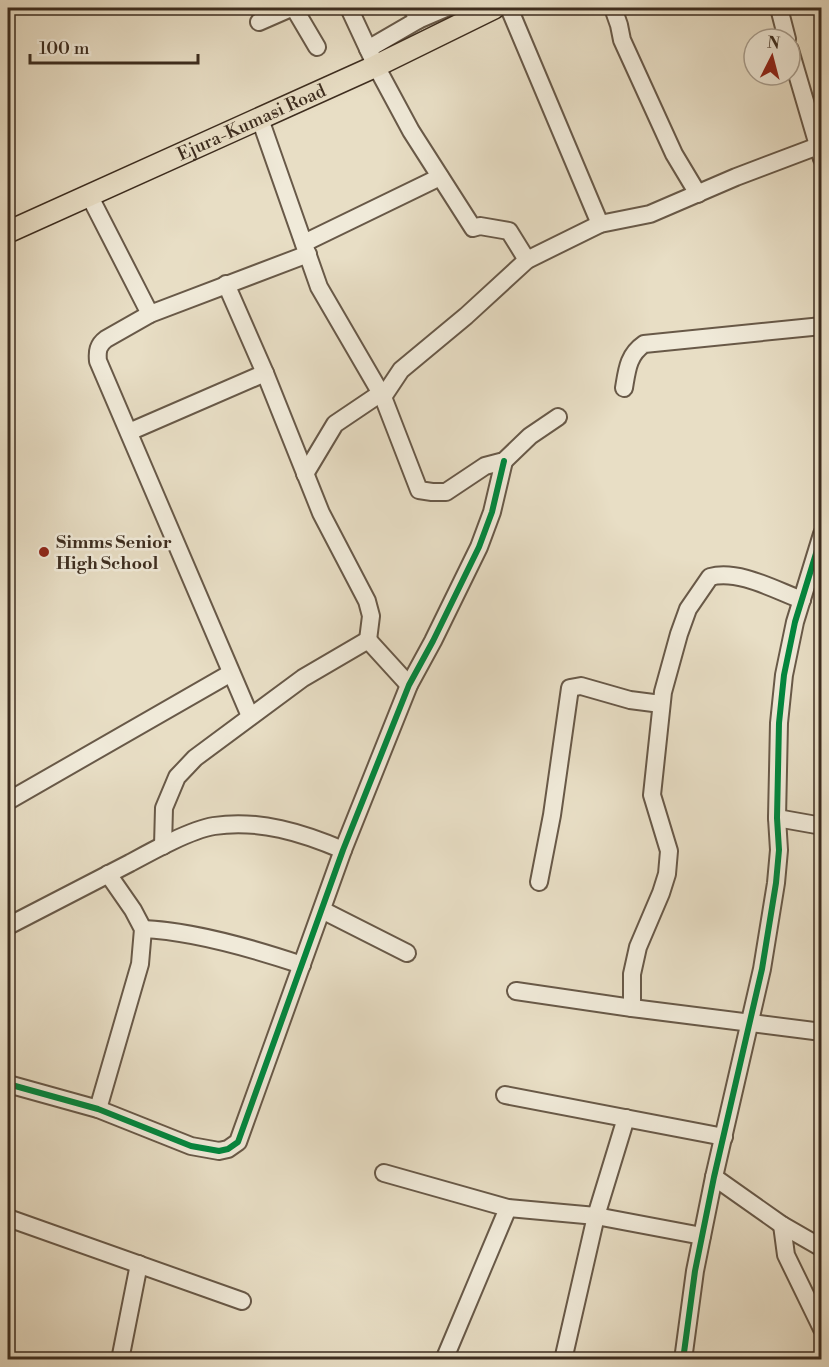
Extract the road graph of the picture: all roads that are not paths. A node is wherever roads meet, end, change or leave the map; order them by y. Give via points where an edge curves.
1 (292, 8) edge
2 (349, 8) edge
3 (446, 8) edge
4 (494, 8) edge
5 (508, 8) edge
6 (613, 8) edge
7 (779, 8) edge
8 (415, 14) edge
9 (259, 22) dead end
10 (784, 27) edge
11 (317, 47) dead end
12 (372, 58) junction
13 (801, 87) edge
14 (260, 118) junction
15 (820, 152) edge
16 (440, 177) junction
17 (698, 194) junction
18 (89, 195) junction
19 (600, 224) junction
20 (8, 232) edge
21 (306, 249) junction
22 (527, 260) junction
23 (226, 284) junction
24 (150, 314) junction
25 (822, 327) edge
26 (265, 373) junction
27 (624, 388) dead end
28 (382, 395) junction
29 (558, 417) dead end
30 (129, 432) junction
31 (504, 461) junction
32 (305, 474) junction
33 (821, 537) edge
34 (802, 600) junction
35 (368, 640) junction
36 (231, 673) junction
37 (409, 685) junction
38 (661, 704) junction
39 (250, 716) junction
40 (8, 801) edge
41 (777, 818) junction
42 (822, 826) edge
43 (163, 846) junction
44 (343, 850) junction
45 (108, 874) junction
46 (538, 882) dead end
47 (322, 910) junction
48 (8, 926) edge
49 (143, 929) junction
50 (407, 953) dead end
51 (302, 965) junction
52 (516, 991) dead end
53 (632, 1008) junction
54 (750, 1022) junction
55 (822, 1032) edge
56 (8, 1084) edge
57 (506, 1095) dead end
58 (98, 1109) junction
59 (626, 1118) junction
60 (724, 1137) junction
61 (384, 1173) dead end
62 (714, 1177) junction
63 (508, 1208) junction
64 (596, 1216) junction
65 (8, 1218) edge
66 (782, 1225) junction
67 (702, 1236) junction
68 (822, 1248) edge
69 (140, 1264) junction
70 (243, 1301) dead end
71 (822, 1329) edge
72 (120, 1359) edge
73 (444, 1359) edge
74 (563, 1359) edge
75 (683, 1359) edge

1 - 9 street
1 - 11 street
2 - 12 street
3 - 8 street
4 - 12 main road, Ejura-Kumasi Road
5 - 19 street
6 - 17 street via 622,40 674,154
7 - 10 street
8 - 12 street
12 - 14 main road, Ejura-Kumasi Road
12 - 16 street
13 - 15 street
14 - 18 main road, Ejura-Kumasi Road
14 - 21 street
15 - 17 street via 736,177
16 - 21 street
16 - 22 street via 473,228 509,231
17 - 19 street via 650,214
18 - 20 main road, Ejura-Kumasi Road
18 - 24 street
19 - 22 street
21 - 23 street
21 - 28 street via 320,287
22 - 28 street via 401,370
23 - 24 street
23 - 26 street
24 - 30 street via 100,343 97,352
25 - 27 street via 644,344 630,359
26 - 30 street
26 - 32 street
28 - 31 street via 419,490 446,492 485,466
28 - 32 street via 335,424
29 - 31 street
30 - 36 street
31 - 37 street via 479,547
32 - 35 street via 367,601 371,616
33 - 34 street
34 - 38 street via 737,575 710,577 685,617
34 - 41 street via 784,675
35 - 37 street
35 - 39 street via 303,678
36 - 39 street
36 - 40 street
37 - 44 street
38 - 46 street via 580,686 570,688
38 - 53 street via 652,795 669,851 667,874 638,947 632,974
39 - 43 street via 195,758 177,777 164,808
41 - 42 street
41 - 54 street via 776,883
43 - 44 street via 212,826 243,824 292,831
43 - 45 street
44 - 47 street
45 - 48 street
45 - 49 street
47 - 50 street
47 - 51 street
49 - 51 street via 170,930
49 - 58 street via 140,964
51 - 58 street via 238,1142 219,1151 191,1146
52 - 53 street
53 - 54 street
54 - 55 street
54 - 60 street
56 - 58 street
57 - 59 street
59 - 60 street
59 - 64 street
60 - 62 street
61 - 63 street
62 - 66 street
62 - 67 street
63 - 64 street
63 - 73 street
64 - 67 street
64 - 74 street
65 - 69 street
66 - 68 street
66 - 71 street via 786,1255
67 - 75 street
69 - 70 street
69 - 72 street

